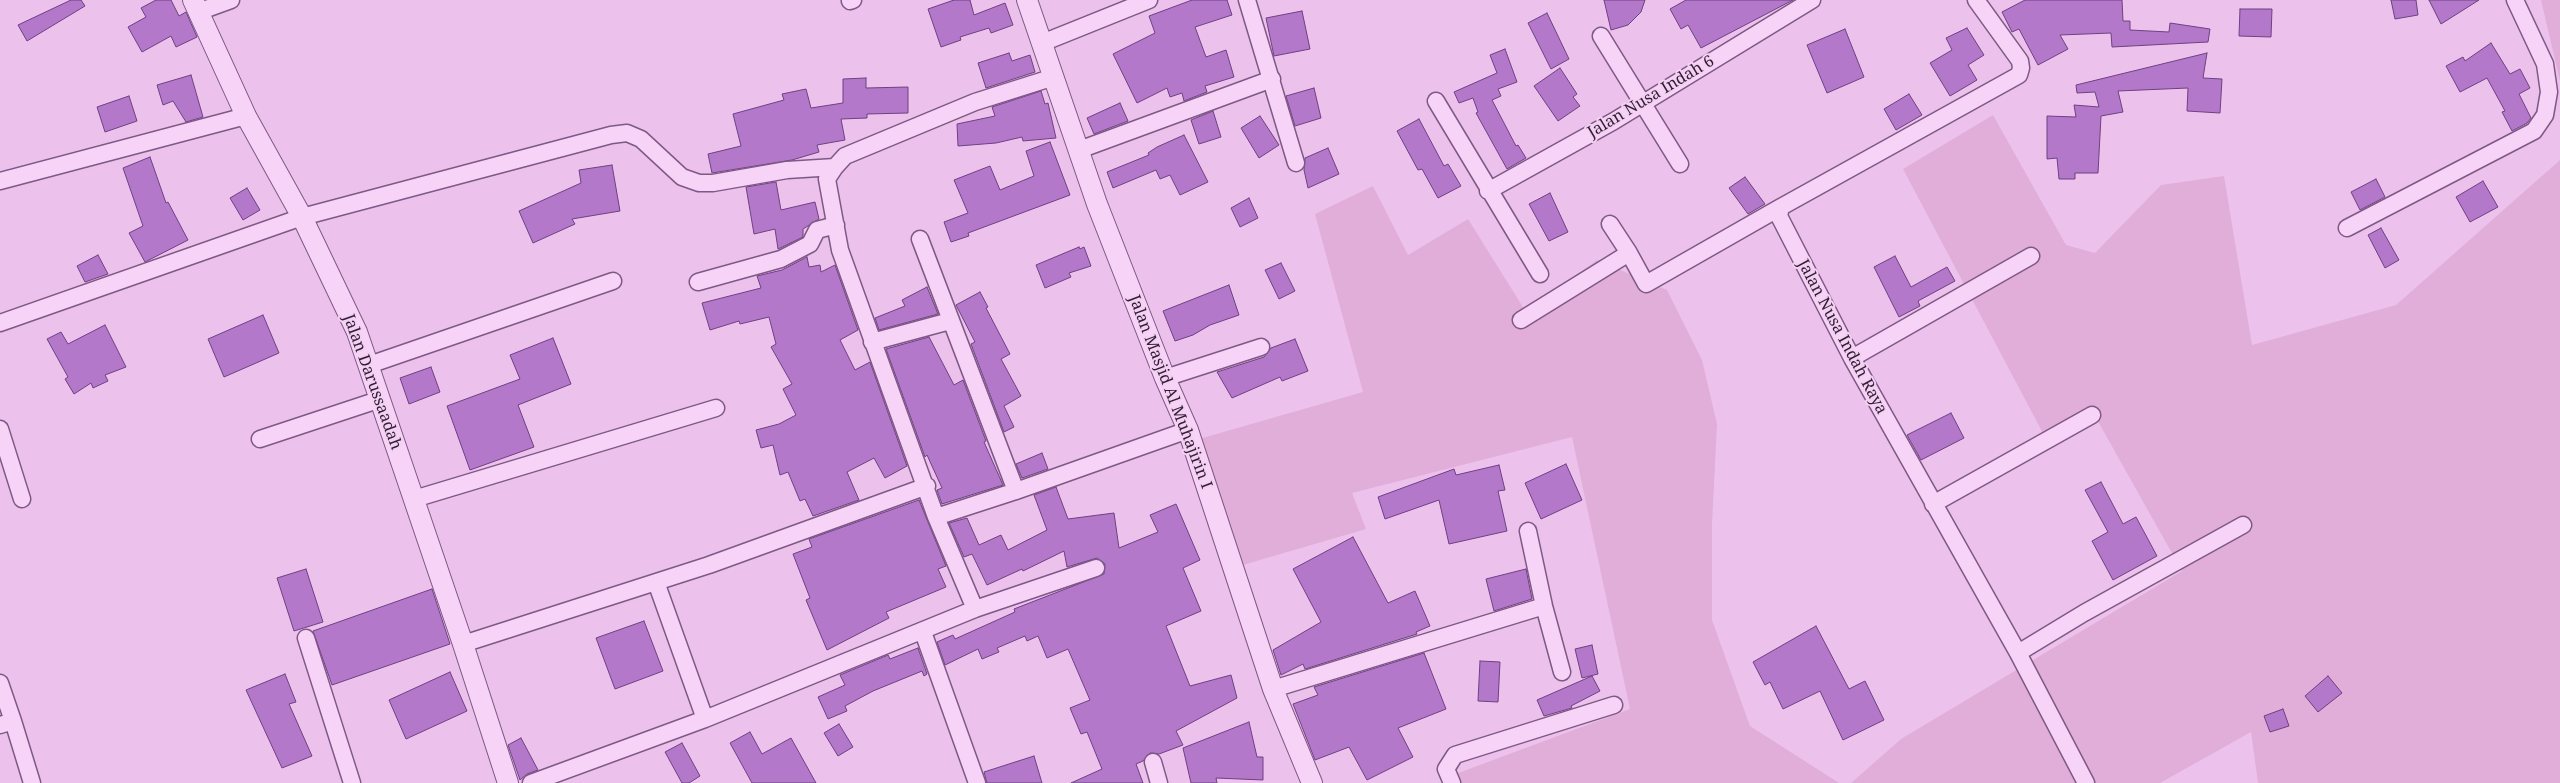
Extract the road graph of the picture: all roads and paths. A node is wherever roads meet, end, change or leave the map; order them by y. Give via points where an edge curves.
1 (231, 0) edge
2 (1027, 0) edge
3 (1149, 0) edge
4 (1247, 0) edge
5 (1812, 0) edge
6 (1976, 0) edge
7 (2516, 0) edge
8 (195, 6) edge
9 (1601, 36) dead end
10 (1042, 43) junction
11 (1054, 77) junction
12 (1272, 79) junction
13 (1436, 101) dead end
14 (1642, 104) junction
15 (246, 116) junction
16 (1079, 150) junction
17 (1296, 163) dead end
18 (1680, 164) dead end
19 (835, 167) junction
20 (0, 181) edge
21 (1488, 191) junction
22 (1781, 207) junction
23 (302, 217) junction
24 (1610, 224) dead end
25 (836, 225) junction
26 (2347, 228) dead end
27 (920, 240) dead end
28 (1628, 254) junction
29 (2031, 256) dead end
30 (1540, 274) dead end
31 (613, 281) dead end
32 (698, 282) dead end
33 (1522, 320) dead end
34 (950, 321) junction
35 (0, 323) edge
36 (872, 342) junction
37 (1261, 347) dead end
38 (1852, 358) junction
39 (369, 365) junction
40 (1165, 378) junction
41 (381, 399) junction
42 (716, 408) dead end
43 (2092, 416) dead end
44 (0, 429) edge
45 (1188, 430) junction
46 (260, 439) dead end
47 (927, 486) junction
48 (1016, 491) junction
49 (22, 499) dead end
50 (414, 499) junction
51 (1932, 504) junction
52 (936, 517) junction
53 (2243, 524) dead end
54 (1528, 531) dead end
55 (1096, 568) dead end
56 (656, 582) junction
57 (1544, 606) junction
58 (975, 609) junction
59 (923, 632) junction
60 (306, 638) dead end
61 (463, 644) junction
62 (2018, 653) junction
63 (1562, 672) dead end
64 (0, 683) edge
65 (1273, 689) junction
66 (1614, 705) dead end
67 (705, 719) junction
68 (6, 722) edge
69 (1153, 762) dead end
70 (1306, 780) edge
71 (32, 783) edge
72 (352, 783) edge
73 (508, 783) edge
74 (531, 783) edge
75 (977, 783) edge
76 (1159, 783) edge
77 (1452, 783) edge
78 (2086, 783) edge

1 - 8 street
2 - 10 street, Jalan Masjid Al Muhajirin I
3 - 10 street
4 - 12 street
5 - 14 street, Jalan Nusa Indah 6
6 - 22 street via 2020,61 2019,75
7 - 26 street via 2545,64 2549,92 2545,115 2534,131
8 - 15 street, Jalan Darussaadah
9 - 14 street
10 - 11 street, Jalan Masjid Al Muhajirin I
11 - 16 street, Jalan Masjid Al Muhajirin I
11 - 19 street via 975,102 845,156
12 - 16 street
12 - 17 street
13 - 21 street
14 - 18 street
14 - 21 street, Jalan Nusa Indah 6
15 - 20 street
15 - 23 street, Jalan Darussaadah
16 - 40 street, Jalan Masjid Al Muhajirin I
19 - 23 street via 787,170 699,183 682,177 641,139 627,133
19 - 25 street via 828,179
21 - 30 street
22 - 28 street via 1646,284
22 - 38 street, Jalan Nusa Indah Raya via 1779,216 1782,224
23 - 35 street
23 - 39 street, Jalan Darussaadah via 357,332
24 - 28 street
25 - 32 street via 817,230 810,244 781,259
25 - 36 street via 840,250
27 - 34 street
28 - 33 street
29 - 38 street
31 - 39 street
34 - 36 street
34 - 48 street
36 - 47 street
37 - 40 street
38 - 51 street, Jalan Nusa Indah Raya
39 - 41 street, Jalan Darussaadah
40 - 45 street, Jalan Masjid Al Muhajirin I
41 - 46 street
41 - 50 street, Jalan Darussaadah
42 - 50 street
43 - 51 street
44 - 49 street
45 - 48 street
45 - 65 street, Jalan Masjid Al Muhajirin I
47 - 52 street
47 - 56 street
48 - 52 street
50 - 61 street, Jalan Darussaadah
51 - 62 street, Jalan Nusa Indah Raya
52 - 58 street
53 - 62 street
54 - 57 street
55 - 58 street
56 - 61 street
56 - 67 street
57 - 63 street
57 - 65 street
58 - 59 street
59 - 67 street
59 - 75 street
60 - 72 street
61 - 73 street, Jalan Darussaadah
62 - 78 street, Jalan Nusa Indah Raya
64 - 68 street
65 - 70 street, Jalan Masjid Al Muhajirin I
66 - 77 street via 1455,755 1446,770
67 - 74 street
68 - 71 street
69 - 76 street

